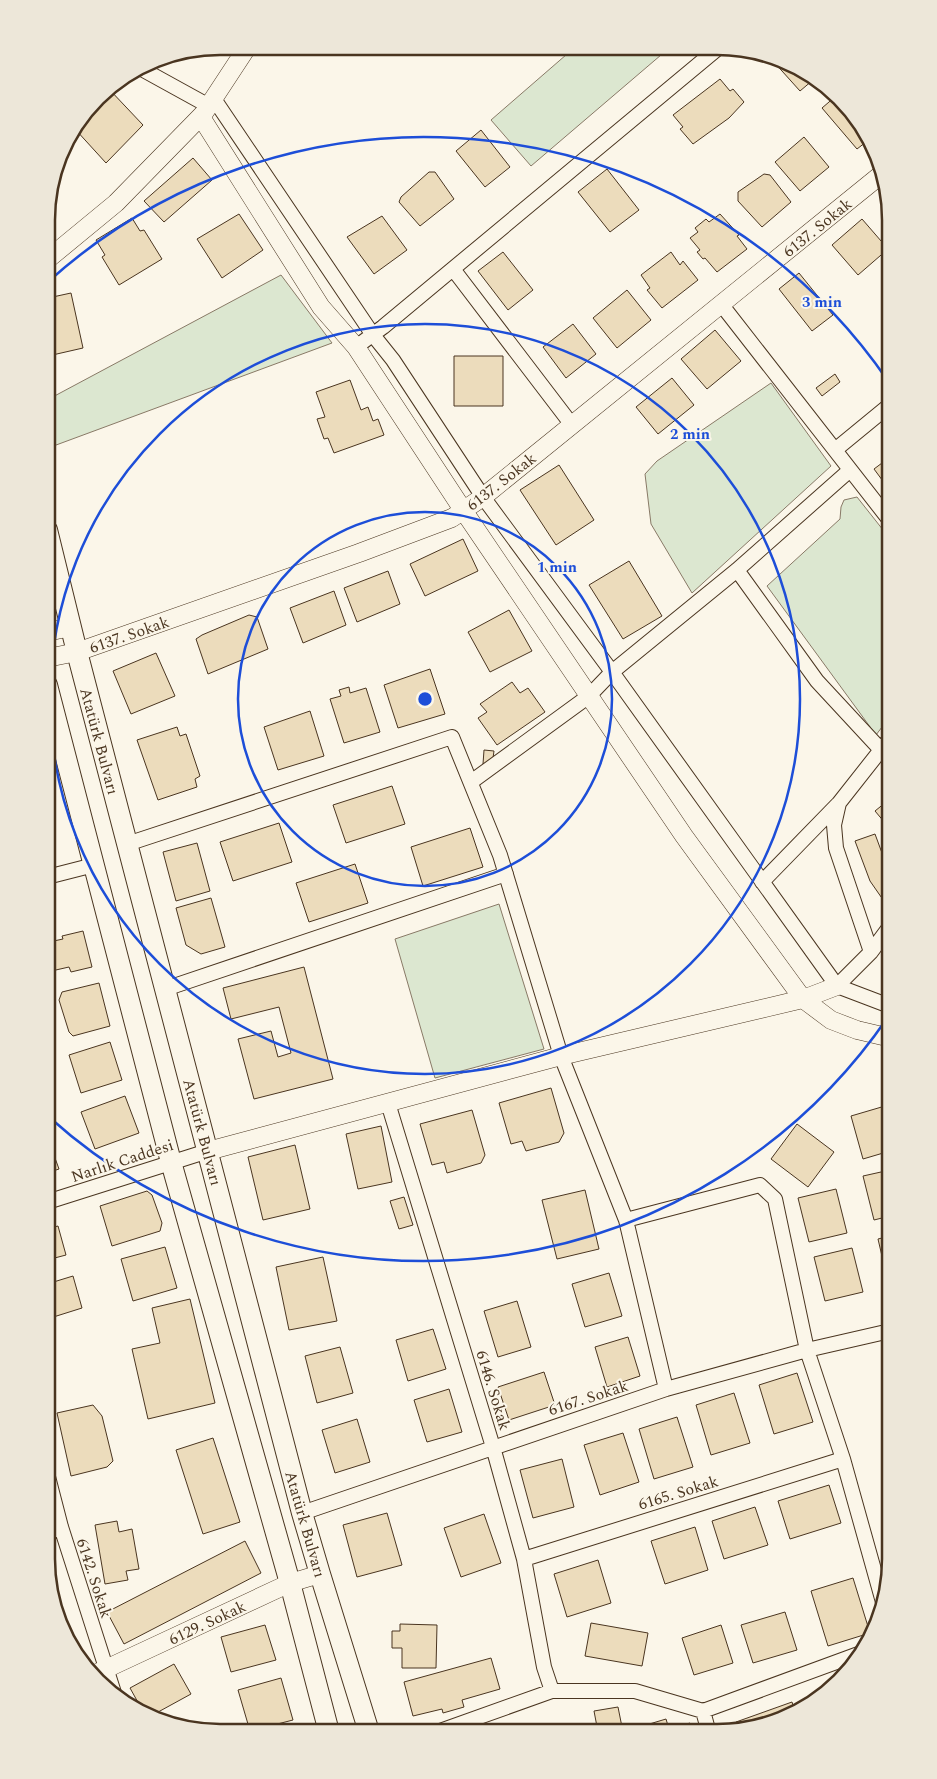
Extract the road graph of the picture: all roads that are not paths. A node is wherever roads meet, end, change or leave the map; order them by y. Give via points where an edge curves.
1 (242, 55) edge
2 (710, 55) edge
3 (147, 72) edge
4 (208, 108) junction
5 (876, 178) edge
6 (55, 253) edge
7 (453, 269) junction
8 (721, 304) junction
9 (373, 335) junction
10 (356, 347) junction
11 (882, 411) edge
12 (572, 425) junction
13 (835, 450) junction
14 (850, 470) junction
15 (483, 497) junction
16 (463, 510) junction
17 (882, 511) edge
18 (55, 562) edge
19 (737, 570) junction
20 (71, 627) junction
21 (55, 630) edge
22 (77, 652) junction
23 (55, 656) edge
24 (612, 672) junction
25 (589, 696) junction
26 (55, 716) edge
27 (882, 748) edge
28 (880, 750) junction
29 (471, 782) junction
30 (839, 803) junction
31 (127, 844) junction
32 (94, 865) junction
33 (506, 874) junction
34 (55, 875) edge
35 (762, 882) junction
36 (882, 936) edge
37 (870, 952) junction
38 (837, 986) junction
39 (165, 989) junction
40 (803, 999) junction
41 (882, 1003) edge
42 (864, 1032) junction
43 (882, 1036) edge
44 (882, 1047) edge
45 (561, 1056) junction
46 (388, 1103) junction
47 (208, 1151) junction
48 (171, 1162) junction
49 (55, 1199) edge
50 (626, 1220) junction
51 (882, 1333) edge
52 (807, 1350) junction
53 (666, 1390) junction
54 (493, 1447) junction
55 (843, 1459) junction
56 (55, 1504) edge
57 (302, 1513) junction
58 (61, 1527) junction
59 (55, 1530) edge
60 (524, 1559) junction
61 (320, 1574) junction
62 (290, 1583) junction
63 (879, 1589) edge
64 (849, 1658) edge
65 (100, 1672) edge
66 (552, 1691) junction
67 (703, 1711) junction
68 (327, 1724) edge
69 (367, 1724) edge
70 (459, 1724) edge
71 (707, 1724) edge

1 - 4 street
2 - 7 street
3 - 4 street
4 - 6 street via 116,203
4 - 9 street
4 - 10 street via 322,307
5 - 8 street, 6137. Sokak
7 - 9 street
7 - 12 street
8 - 12 street, 6137. Sokak
8 - 13 street
9 - 10 street
9 - 15 street via 393,360
10 - 16 street
11 - 13 street
12 - 15 street, 6137. Sokak
13 - 14 street
14 - 17 street
14 - 19 street
15 - 16 street, 6137. Sokak
15 - 24 street
16 - 22 street, 6137. Sokak via 452,518 359,553
16 - 25 street
18 - 20 main road, Atatürk Bulvarı
19 - 24 street
19 - 28 street via 817,681
20 - 21 street, 6137. Sokak
20 - 22 main road, Atatürk Bulvarı
22 - 23 street, 6137. Sokak
22 - 31 main road, Atatürk Bulvarı
24 - 25 street
24 - 35 street
25 - 29 street
25 - 40 street via 684,836
26 - 32 main road, Atatürk Bulvarı
27 - 28 street
28 - 30 street
29 - 31 street via 452,737
29 - 33 street
30 - 35 street
30 - 37 street via 834,825 836,848
31 - 39 main road, Atatürk Bulvarı
32 - 34 street
32 - 48 main road, Atatürk Bulvarı
33 - 39 street
33 - 45 street
35 - 38 street
36 - 37 street
37 - 38 street
38 - 40 street
38 - 41 street
39 - 47 main road, Atatürk Bulvarı
40 - 42 street via 831,1020
40 - 45 street
42 - 43 street
42 - 44 street
45 - 46 street
45 - 50 street
46 - 47 street
46 - 54 street, 6146. Sokak
47 - 48 street, Narlık Caddesi
47 - 57 main road, Atatürk Bulvarı
48 - 49 street, Narlık Caddesi
48 - 62 main road, Atatürk Bulvarı
50 - 52 street via 760,1185 775,1199
50 - 53 street
51 - 52 street, 6167. Sokak
52 - 53 street, 6167. Sokak
52 - 55 street
53 - 54 street, 6167. Sokak
54 - 57 street, 6167. Sokak
54 - 60 street, 6146. Sokak
55 - 60 street, 6165. Sokak
55 - 63 street
56 - 58 street, 6142. Sokak
57 - 61 main road, Atatürk Bulvarı
58 - 59 street
58 - 65 street, 6142. Sokak
60 - 66 street, 6146. Sokak via 544,1666
61 - 62 street, 6129. Sokak
61 - 69 main road, Atatürk Bulvarı
62 - 65 street, 6129. Sokak
62 - 68 main road, Atatürk Bulvarı
64 - 67 street
66 - 67 street via 635,1691
66 - 70 street
67 - 71 street

